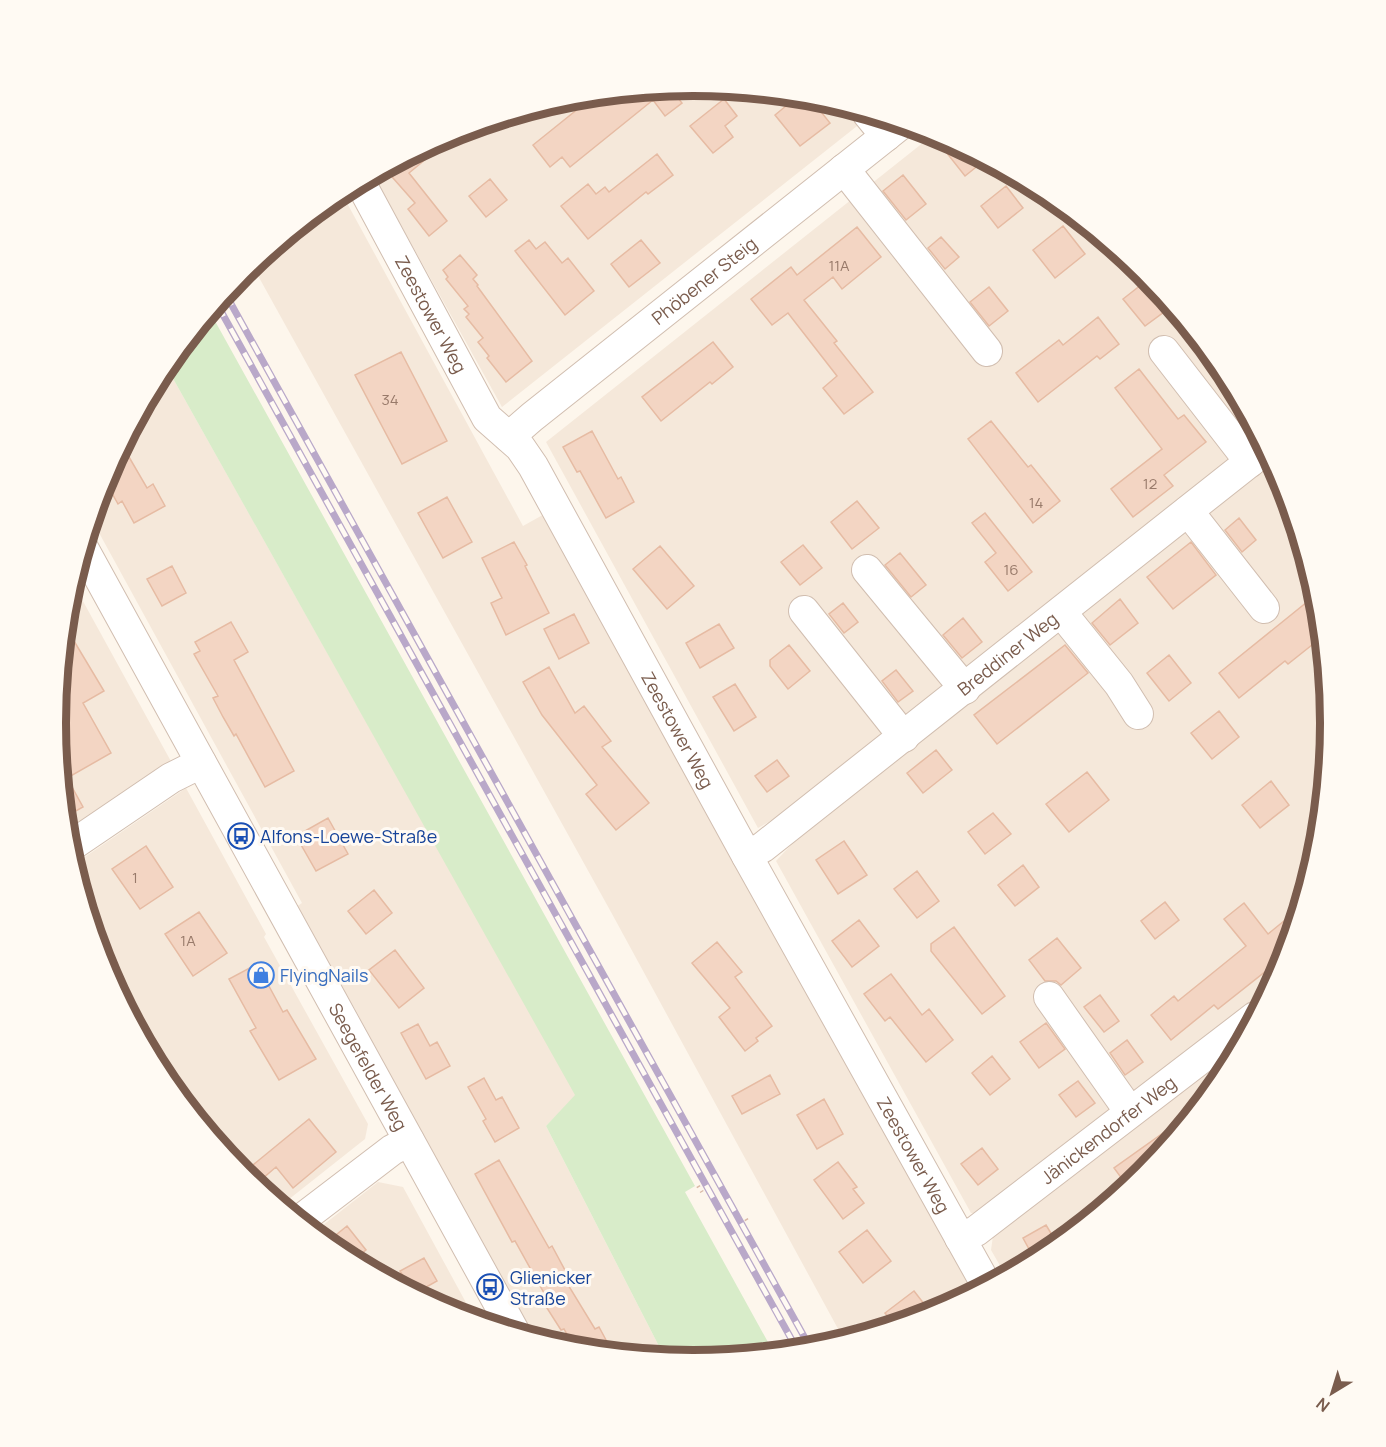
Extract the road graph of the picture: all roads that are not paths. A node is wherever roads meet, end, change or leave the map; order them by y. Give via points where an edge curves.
1 (883, 126) edge
2 (844, 169) junction
3 (364, 190) edge
4 (987, 351) dead end
5 (1164, 351) dead end
6 (509, 437) junction
7 (1258, 456) edge
8 (1188, 511) junction
9 (88, 557) edge
10 (867, 570) dead end
11 (1264, 608) dead end
12 (804, 611) dead end
13 (1061, 612) junction
14 (965, 689) junction
15 (1138, 714) dead end
16 (904, 737) junction
17 (201, 763) junction
18 (77, 842) edge
19 (747, 856) junction
20 (1049, 997) dead end
21 (1241, 1028) edge
22 (1130, 1112) junction
23 (409, 1141) junction
24 (305, 1216) edge
25 (960, 1238) junction
26 (983, 1279) edge
27 (509, 1322) edge

1 - 2 street, Phöbener Steig
2 - 4 street
2 - 6 street, Phöbener Steig
3 - 6 street, Zeestower Weg via 487,418
5 - 7 street
6 - 19 street, Zeestower Weg via 533,466
7 - 8 street, Breddiner Weg
8 - 11 street
8 - 13 street, Breddiner Weg
9 - 17 street, Seegefelder Weg
10 - 14 street
12 - 16 street
13 - 14 street, Breddiner Weg
13 - 15 street
14 - 16 street, Breddiner Weg
16 - 19 street, Breddiner Weg
17 - 18 street via 171,778
17 - 23 street, Seegefelder Weg
19 - 25 street, Zeestower Weg
20 - 22 street
21 - 22 street, Jänickendorfer Weg
22 - 25 street, Jänickendorfer Weg via 976,1231
23 - 24 street
23 - 27 street, Seegefelder Weg
25 - 26 street, Zeestower Weg

